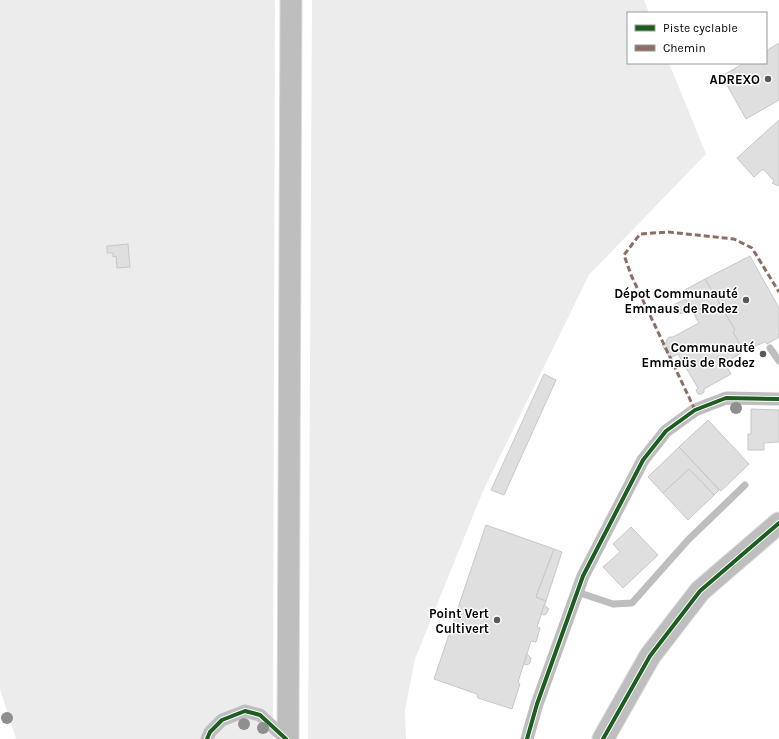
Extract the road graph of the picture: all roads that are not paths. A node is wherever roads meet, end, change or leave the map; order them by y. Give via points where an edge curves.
1 (291, 0) edge
2 (770, 348) dead end
3 (779, 361) edge
4 (779, 399) edge
5 (745, 485) dead end
6 (779, 523) edge
7 (577, 592) junction
8 (207, 739) edge
9 (287, 739) edge
10 (527, 739) edge
11 (603, 739) edge

1 - 9 main road
2 - 3 lane
4 - 7 street via 726,398 695,410 666,431 642,460
5 - 7 lane via 688,540 632,603 613,604
6 - 11 main road via 700,591 650,656
7 - 10 street
8 - 9 street via 222,720 245,711 260,715

